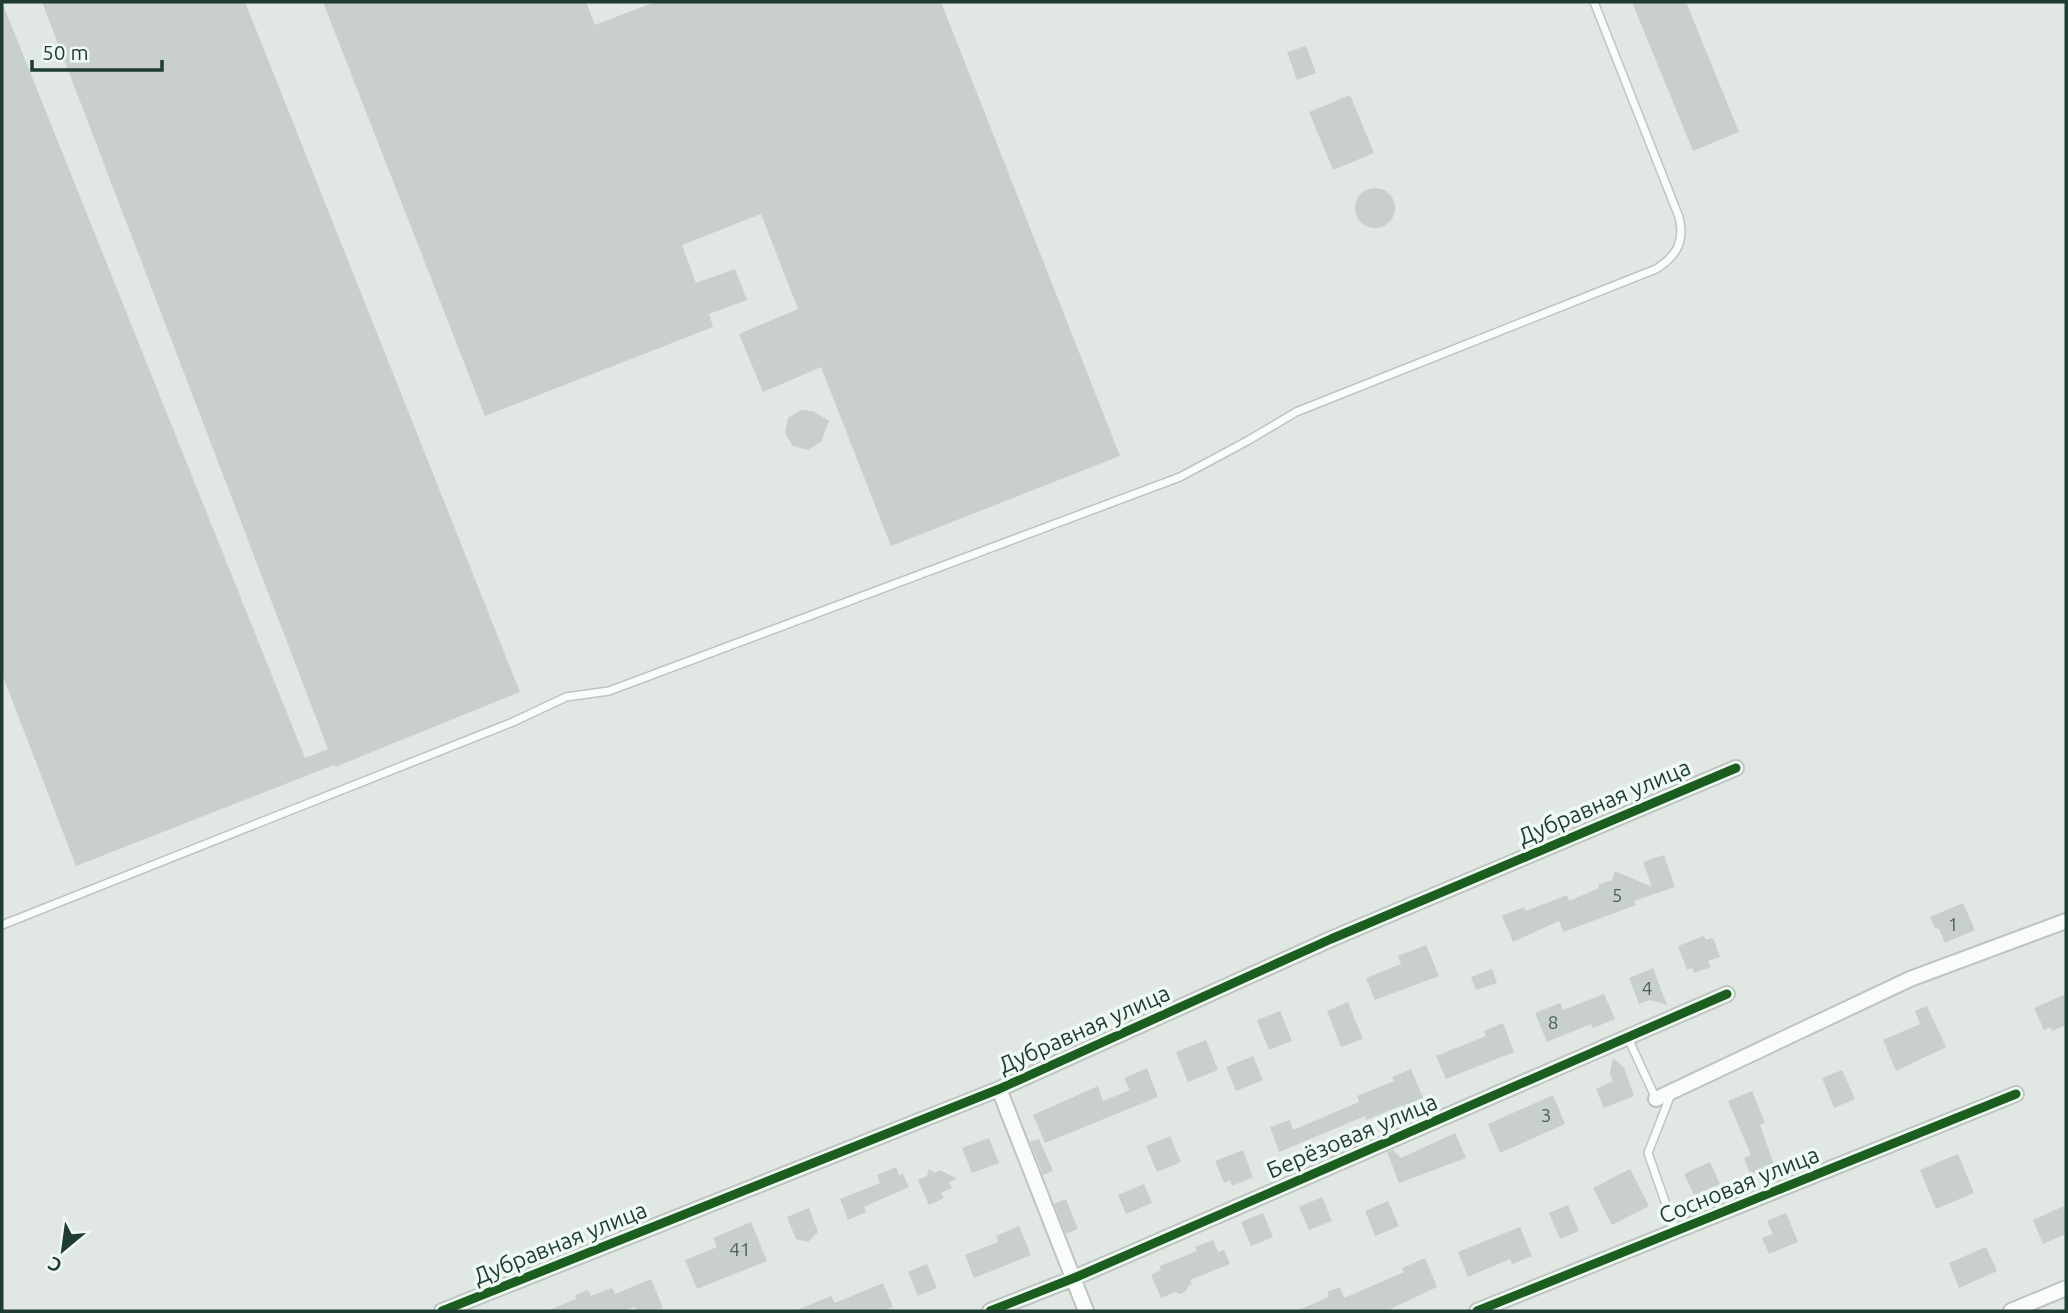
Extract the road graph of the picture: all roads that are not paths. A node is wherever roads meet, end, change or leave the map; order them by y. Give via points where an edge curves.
1 (1594, 2) edge
2 (1736, 768) dead end
3 (2066, 921) edge
4 (2, 925) edge
5 (1727, 993) dead end
6 (1628, 1037) junction
7 (999, 1089) junction
8 (1672, 1092) junction
9 (2016, 1094) dead end
10 (1656, 1099) joint
11 (1676, 1231) junction
12 (1074, 1278) junction
13 (2066, 1288) edge
14 (442, 1311) edge
15 (990, 1311) edge
16 (1086, 1311) edge
17 (1477, 1311) edge
18 (2011, 1311) edge

1 - 4 lane via 1679,216 1683,232 1669,262 1296,412 1180,477 609,691 566,697
2 - 7 street, Дубравная улица via 1331,939
3 - 8 street via 1910,979
5 - 6 street, Берёзовая улица
6 - 10 lane
6 - 12 street, Берёзовая улица
7 - 12 street
7 - 14 street, Дубравная улица
8 - 10 street
8 - 11 lane via 1648,1153
9 - 11 street, Сосновая улица
11 - 17 street, Сосновая улица
12 - 15 street, Берёзовая улица
12 - 16 street
13 - 18 street

